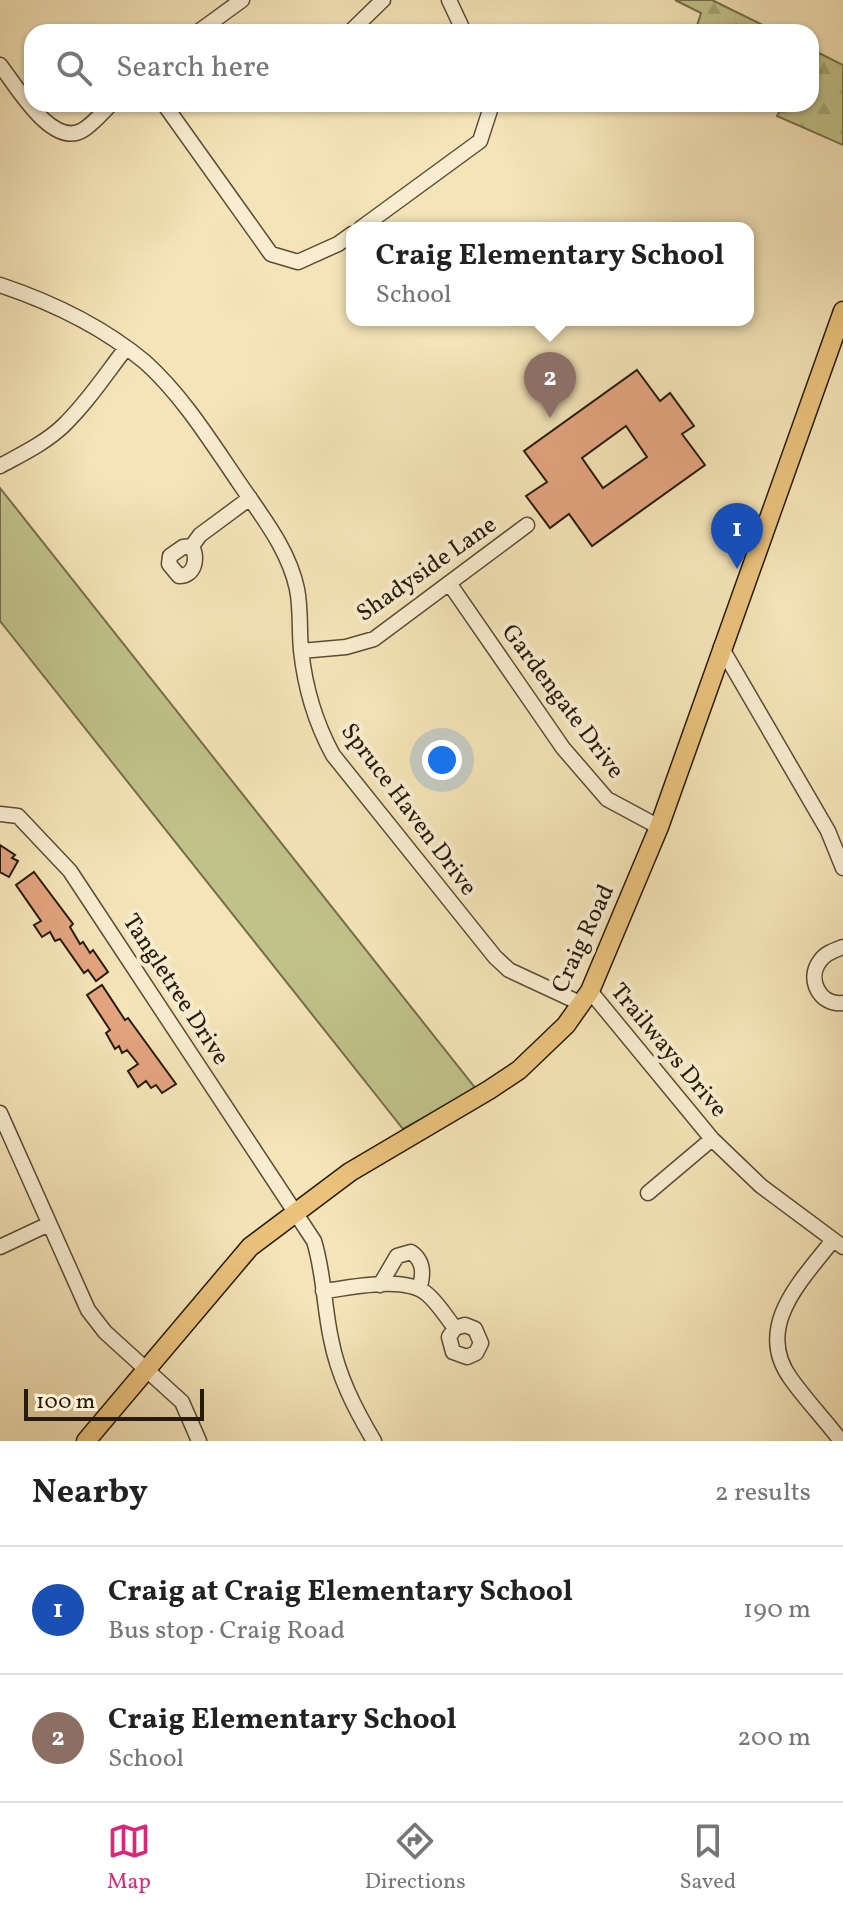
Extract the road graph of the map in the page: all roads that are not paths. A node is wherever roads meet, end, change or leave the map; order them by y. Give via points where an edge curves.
1 (242, 0) edge
2 (383, 0) edge
3 (449, 0) edge
4 (209, 24) edge
5 (358, 24) edge
6 (460, 24) edge
7 (0, 65) edge
8 (24, 96) edge
9 (37, 112) edge
10 (103, 112) edge
11 (170, 112) edge
12 (489, 112) edge
13 (369, 222) edge
14 (346, 238) edge
15 (0, 285) edge
16 (843, 312) edge
17 (126, 348) junction
18 (0, 466) edge
19 (250, 498) junction
20 (527, 525) dead end
21 (192, 546) dead end
22 (449, 583) junction
23 (721, 647) junction
24 (301, 651) junction
25 (0, 814) edge
26 (843, 825) edge
27 (659, 827) junction
28 (828, 831) junction
29 (843, 868) edge
30 (843, 947) edge
31 (586, 998) junction
32 (843, 1003) edge
33 (0, 1113) edge
34 (712, 1139) junction
35 (648, 1193) dead end
36 (295, 1213) junction
37 (49, 1224) junction
38 (838, 1243) edge
39 (0, 1247) edge
40 (380, 1285) junction
41 (419, 1289) junction
42 (323, 1291) junction
43 (455, 1328) dead end
44 (146, 1368) junction
45 (86, 1441) edge
46 (199, 1441) edge
47 (374, 1441) edge
48 (841, 1441) edge

1 - 4 street
2 - 5 street
3 - 6 street
7 - 8 street
9 - 10 street via 57,132 74,134
11 - 14 street via 271,254 298,262
12 - 13 street via 480,141
15 - 17 street, Spruce Haven Drive via 68,313
16 - 23 main road, Craig Road
17 - 18 street via 61,428
17 - 19 street, Spruce Haven Drive via 184,405
19 - 21 street
19 - 24 street, Spruce Haven Drive via 270,527 297,589
20 - 22 street, Shadyside Lane
22 - 24 street, Shadyside Lane via 374,639
22 - 27 street, Gardengate Drive via 589,779 607,799
23 - 27 main road, Craig Road
23 - 28 street
24 - 31 street, Spruce Haven Drive via 318,727 333,755 495,957 509,970
25 - 36 street, Tangletree Drive via 18,816 70,871
26 - 28 street
27 - 31 main road, Craig Road
28 - 29 street
30 - 32 street via 818,962 813,978 819,993
31 - 34 street, Trailways Drive
31 - 36 main road, Craig Road via 542,1050 504,1081 350,1172
33 - 37 street
34 - 35 street, Trailways Drive
34 - 38 street, Trailways Drive via 761,1186
36 - 42 street, Tangletree Drive via 314,1241
36 - 44 main road, Craig Road via 250,1247
37 - 39 street
37 - 44 street via 88,1310
38 - 48 street via 792,1293 779,1319 776,1349 789,1377
40 - 41 street
40 - 41 street via 397,1256 411,1252 422,1267
40 - 42 street
41 - 43 street
42 - 47 street, Tangletree Drive via 347,1391
44 - 45 main road, Craig Road
44 - 46 street via 182,1402

